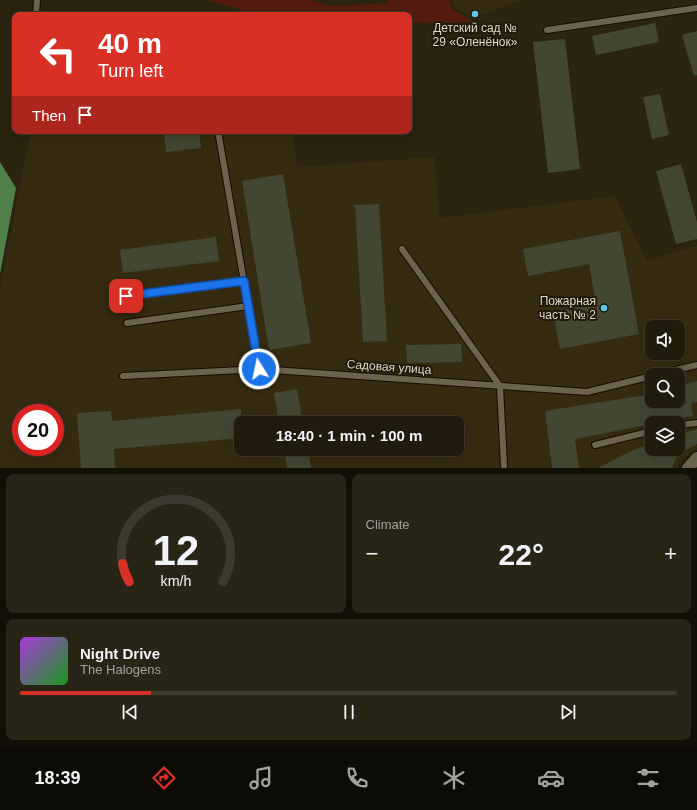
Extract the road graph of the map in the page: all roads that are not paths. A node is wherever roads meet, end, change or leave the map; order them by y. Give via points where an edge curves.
1 (37, 0) edge
2 (697, 8) edge
3 (36, 12) edge
4 (547, 30) dead end
5 (219, 134) edge
6 (402, 249) dead end
7 (244, 281) junction
8 (126, 296) dead end
9 (248, 306) junction
10 (127, 323) dead end
11 (697, 365) edge
12 (684, 368) edge
13 (259, 369) junction
14 (123, 376) dead end
15 (645, 377) edge
16 (500, 386) junction
17 (697, 423) edge
18 (685, 424) edge
19 (645, 433) edge
20 (595, 445) dead end
21 (697, 458) edge
22 (504, 466) dead end
23 (688, 468) edge

1 - 3 lane
2 - 4 lane
5 - 7 lane
6 - 16 lane
7 - 8 lane
7 - 9 lane
9 - 10 lane
9 - 13 lane
11 - 12 lane, Садовая улица
13 - 14 lane, Садовая улица
13 - 16 lane, Садовая улица
15 - 16 lane, Садовая улица via 586,392
16 - 22 lane
17 - 18 lane
19 - 20 lane
21 - 23 street

